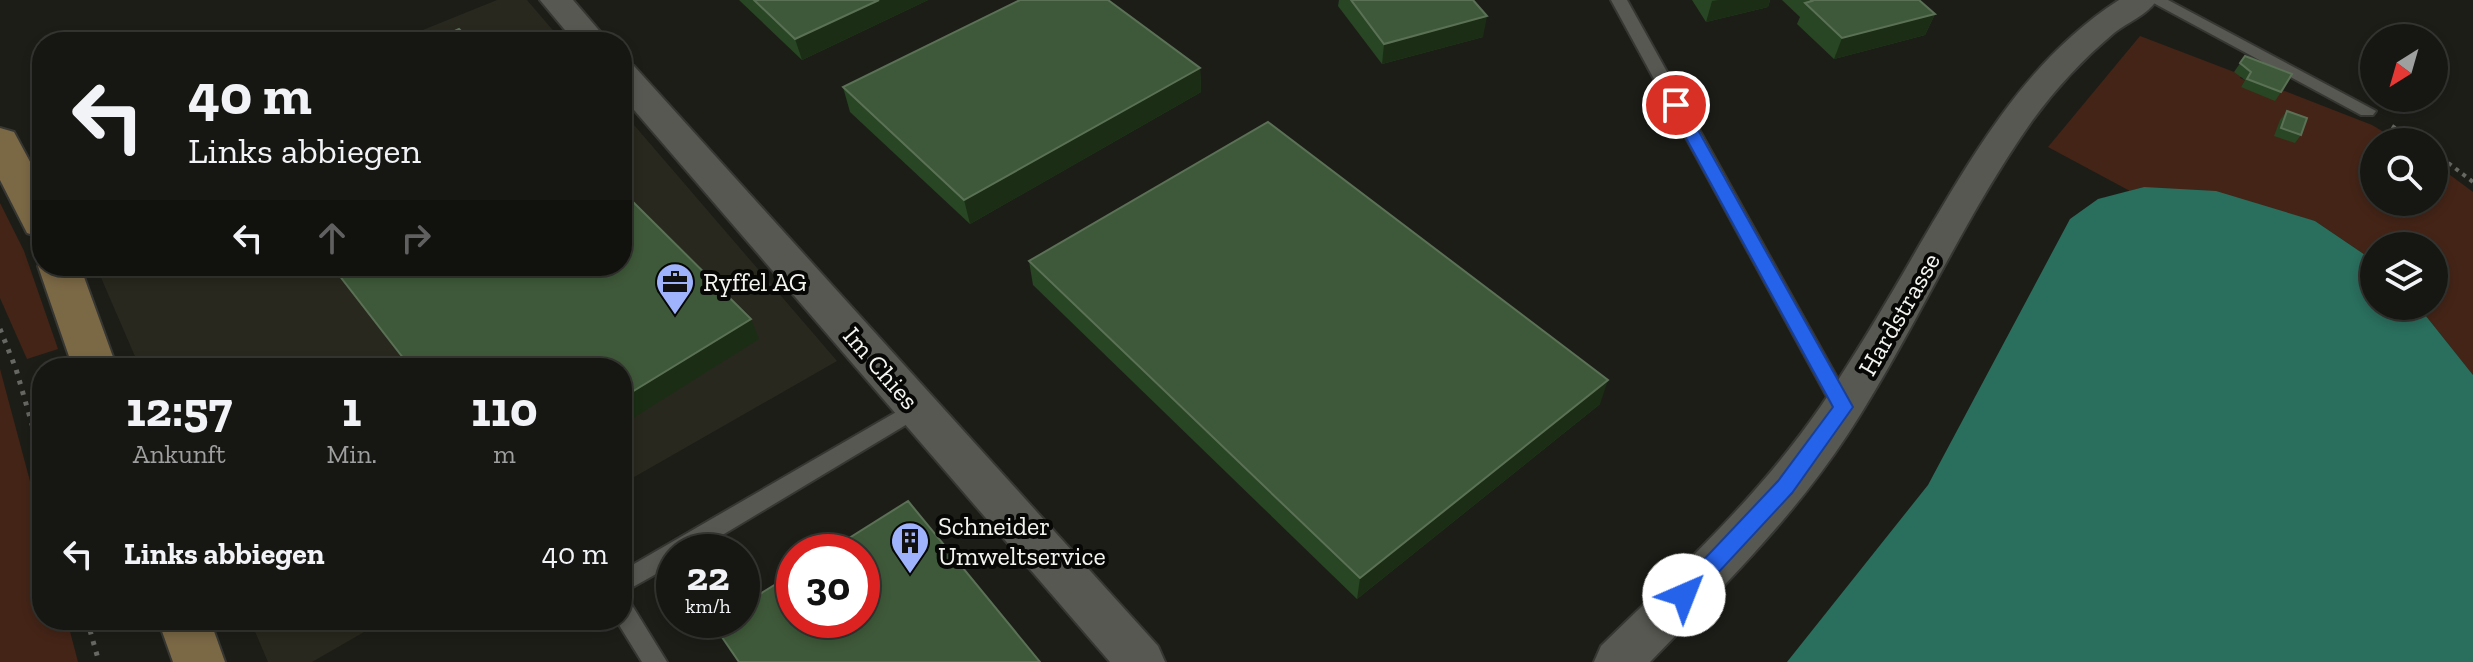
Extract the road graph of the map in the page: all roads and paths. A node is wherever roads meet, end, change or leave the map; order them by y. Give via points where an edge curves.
1 (556, 0) edge
2 (1619, 0) edge
3 (2141, 0) edge
4 (2156, 0) edge
5 (584, 32) edge
6 (632, 85) edge
7 (2360, 107) edge
8 (0, 141) edge
9 (2448, 163) edge
10 (2473, 182) edge
11 (32, 203) edge
12 (63, 276) edge
13 (0, 329) edge
14 (91, 358) edge
15 (1843, 407) junction
16 (917, 408) junction
17 (32, 424) edge
18 (704, 534) edge
19 (656, 563) edge
20 (632, 577) edge
21 (632, 625) edge
22 (90, 630) edge
23 (188, 630) edge
24 (99, 662) edge
25 (199, 662) edge
26 (655, 662) edge
27 (1141, 662) edge
28 (1618, 662) edge

1 - 5 street
2 - 15 lane
3 - 15 street, Hardstrasse via 2054,68 2017,116
4 - 7 lane
6 - 16 street, Im Chies
8 - 11 main road
9 - 10 path
12 - 14 main road
13 - 17 path
15 - 28 street, Hardstrasse via 1785,487
16 - 18 lane
16 - 27 street, Im Chies
19 - 20 lane
21 - 26 lane
22 - 24 path
23 - 25 main road

